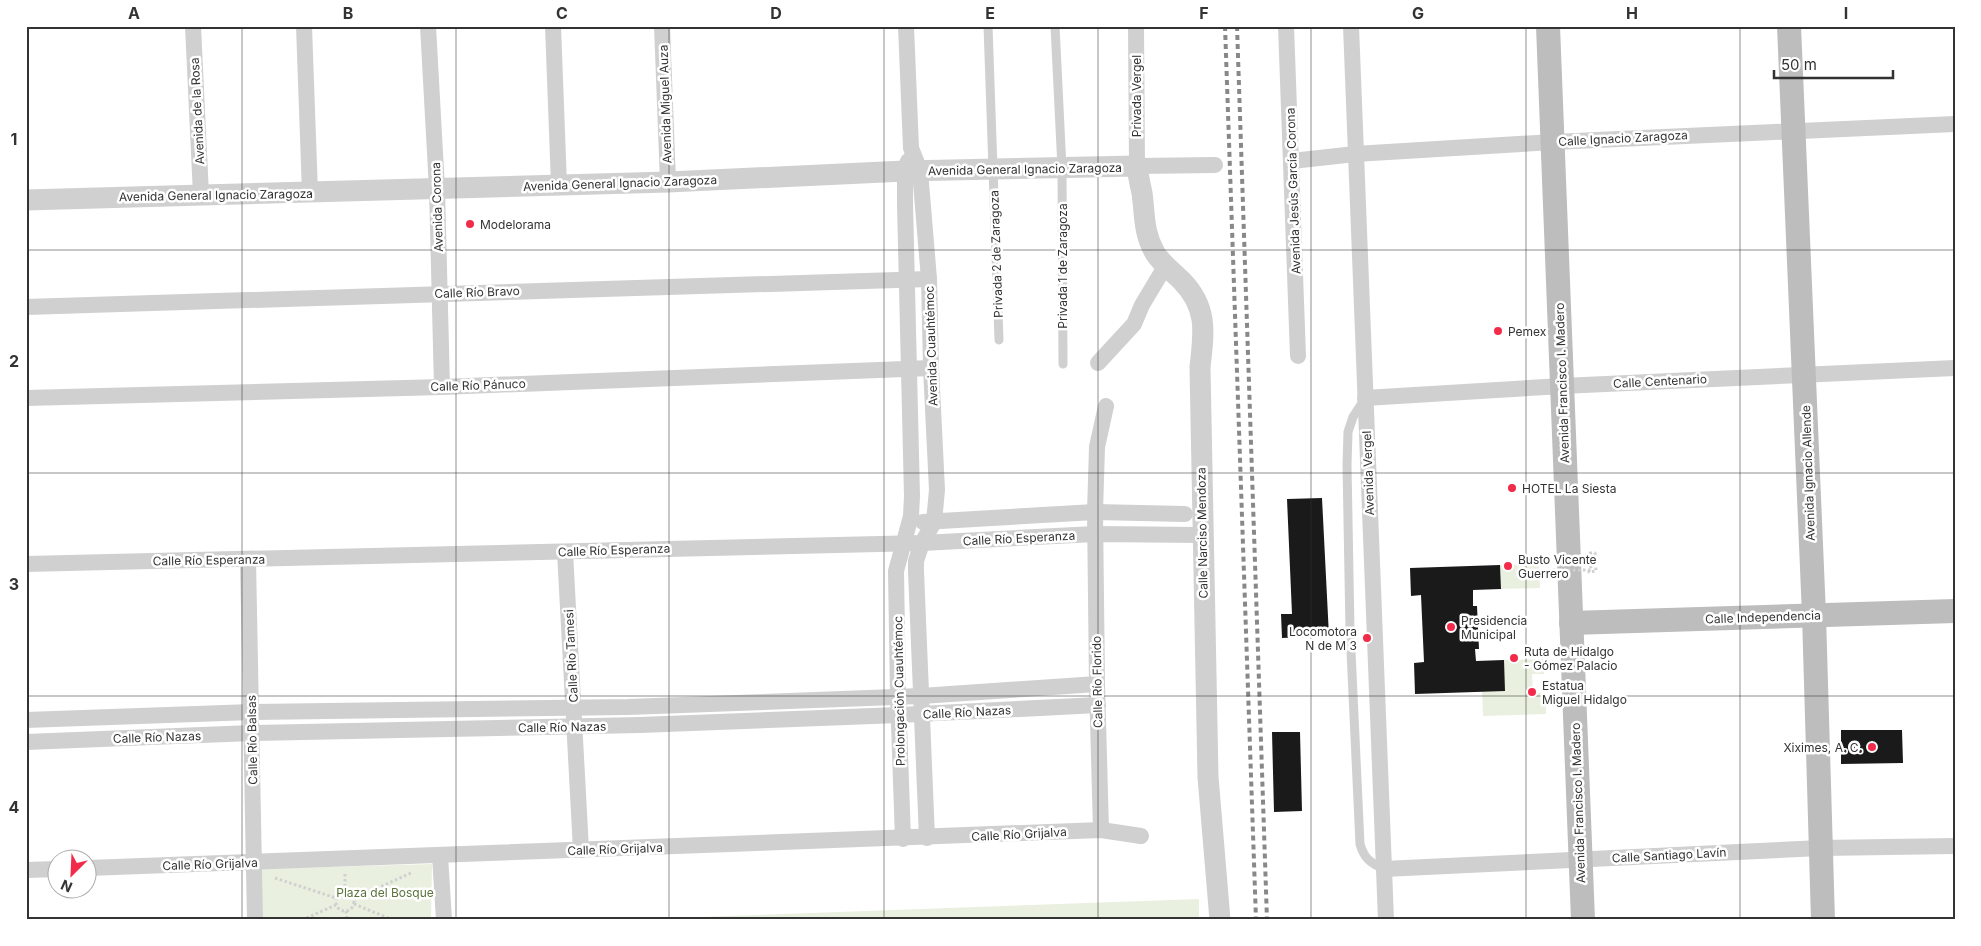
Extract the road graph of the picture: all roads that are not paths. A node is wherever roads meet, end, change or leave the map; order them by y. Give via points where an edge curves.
1 (193, 26) edge
2 (304, 26) edge
3 (428, 26) edge
4 (553, 26) edge
5 (662, 26) edge
6 (906, 26) edge
7 (988, 26) edge
8 (1055, 26) edge
9 (1136, 26) edge
10 (1286, 26) edge
11 (1352, 26) edge
12 (1548, 26) edge
13 (1789, 26) edge
14 (1955, 124) edge
15 (1794, 130) junction
16 (1552, 142) junction
17 (1355, 154) junction
18 (1292, 161) junction
19 (1214, 165) dead end
20 (1136, 166) junction
21 (1062, 168) junction
22 (993, 169) junction
23 (912, 171) junction
24 (668, 182) junction
25 (560, 185) junction
26 (437, 189) junction
27 (310, 193) junction
28 (200, 196) junction
29 (26, 200) edge
30 (1166, 264) junction
31 (929, 279) junction
32 (906, 280) junction
33 (440, 293) junction
34 (26, 307) edge
35 (999, 340) dead end
36 (1298, 356) dead end
37 (1098, 363) dead end
38 (1063, 364) dead end
39 (908, 368) junction
40 (931, 368) junction
41 (1955, 368) edge
42 (1804, 374) junction
43 (1562, 386) junction
44 (442, 387) junction
45 (26, 398) edge
46 (1365, 398) junction
47 (1106, 406) dead end
48 (1095, 512) junction
49 (1185, 514) dead end
50 (934, 522) junction
51 (909, 523) junction
52 (1095, 534) junction
53 (1202, 535) junction
54 (902, 543) junction
55 (922, 543) junction
56 (565, 552) junction
57 (248, 560) junction
58 (26, 564) edge
59 (1955, 611) edge
60 (1814, 616) junction
61 (1571, 623) junction
62 (1097, 684) junction
63 (898, 696) junction
64 (921, 696) junction
65 (1098, 705) junction
66 (574, 708) junction
67 (252, 712) junction
68 (922, 714) junction
69 (898, 715) junction
70 (26, 720) edge
71 (575, 727) junction
72 (252, 733) junction
73 (26, 742) edge
74 (1101, 830) junction
75 (1141, 836) dead end
76 (927, 838) junction
77 (903, 839) junction
78 (1955, 846) edge
79 (1821, 848) junction
80 (581, 850) junction
81 (440, 856) junction
82 (1580, 860) junction
83 (254, 862) junction
84 (98, 868) edge
85 (48, 869) edge
86 (1384, 869) junction
87 (26, 870) edge
88 (255, 920) edge
89 (444, 920) edge
90 (1220, 920) edge
91 (1386, 920) edge
92 (1583, 920) edge
93 (1822, 920) edge

1 - 28 street, Avenida de la Rosa
2 - 27 street
3 - 26 street, Avenida Corona
4 - 25 street
5 - 24 street, Avenida Miguel Auza
6 - 23 street, Avenida Cuauhtémoc
7 - 22 lane, Privada 2 de Zaragoza
8 - 21 lane, Privada 1 de Zaragoza
9 - 20 street, Privada Vergel
10 - 18 street, Avenida Jesús García Corona
11 - 17 street, Avenida Vergel
12 - 16 main road, Avenida Francisco I. Madero
13 - 15 main road, Avenida Ignacio Allende
14 - 15 street, Calle Ignacio Zaragoza
15 - 16 street, Calle Ignacio Zaragoza
15 - 42 main road, Avenida Ignacio Allende
16 - 17 street, Calle Ignacio Zaragoza
16 - 43 main road, Avenida Francisco I. Madero
17 - 18 street, Calle Ignacio Zaragoza
17 - 46 street, Avenida Vergel
18 - 36 street, Avenida Jesús García Corona
19 - 20 street, Avenida General Ignacio Zaragoza
20 - 21 street, Avenida General Ignacio Zaragoza
20 - 30 street, Calle Narciso Mendoza via 1144,222 1155,253
21 - 22 street, Avenida General Ignacio Zaragoza
21 - 38 lane, Privada 1 de Zaragoza
22 - 23 street, Avenida General Ignacio Zaragoza
22 - 35 lane, Privada 2 de Zaragoza
23 - 24 street, Avenida General Ignacio Zaragoza
23 - 31 street, Avenida Cuauhtémoc
23 - 32 street, Avenida Cuauhtémoc
24 - 25 street, Avenida General Ignacio Zaragoza
25 - 26 street, Avenida General Ignacio Zaragoza
26 - 27 street, Avenida General Ignacio Zaragoza
26 - 33 street, Avenida Corona
27 - 28 street, Avenida General Ignacio Zaragoza
28 - 29 street, Avenida General Ignacio Zaragoza
30 - 37 street via 1134,324
30 - 53 street, Calle Narciso Mendoza via 1189,288 1202,315
31 - 32 street, Calle Río Bravo
31 - 40 street, Avenida Cuauhtémoc
32 - 33 street, Calle Río Bravo
32 - 39 street, Avenida Cuauhtémoc
33 - 34 street, Calle Río Bravo
33 - 44 street, Avenida Corona
39 - 40 street, Calle Río Pánuco
39 - 44 street, Calle Río Pánuco
39 - 51 street, Avenida Cuauhtémoc via 912,496
40 - 50 street, Avenida Cuauhtémoc via 937,490
41 - 42 street, Calle Centenario
42 - 43 street, Calle Centenario
42 - 60 main road, Avenida Ignacio Allende
43 - 46 street, Calle Centenario
43 - 61 main road, Avenida Francisco I. Madero
44 - 45 street, Calle Río Pánuco
46 - 86 street, Avenida Vergel
46 - 86 lane via 1348,432 1350,640 1360,844 1370,863
47 - 48 street, Calle Río Florido via 1098,448
48 - 49 street, Calle Río Esperanza
48 - 50 street, Calle Río Esperanza
48 - 52 street, Calle Río Florido
50 - 51 street, Calle Río Esperanza
50 - 55 street, Avenida Cuauhtémoc
51 - 54 street, Avenida Cuauhtémoc
52 - 53 street, Calle Río Esperanza
52 - 55 street, Calle Río Esperanza
52 - 62 street, Calle Río Florido
53 - 90 street, Calle Narciso Mendoza via 1208,777
54 - 55 street, Calle Río Esperanza
54 - 56 street, Calle Río Esperanza
54 - 63 street, Prolongación Cuauhtémoc via 896,571
55 - 64 street, Prolongación Cuauhtémoc via 916,561
56 - 57 street, Calle Río Esperanza
56 - 66 street, Calle Río Tamesi
57 - 58 street, Calle Río Esperanza
57 - 67 street, Calle Río Balsas
59 - 60 main road, Calle Independencia
60 - 61 main road, Calle Independencia
60 - 79 main road, Avenida Ignacio Allende
61 - 82 main road, Avenida Francisco I. Madero
62 - 64 street, Calle Río Nazas
62 - 65 street, Calle Río Florido
63 - 64 street, Calle Río Nazas
63 - 66 street, Calle Río Nazas
63 - 69 street, Prolongación Cuauhtémoc
64 - 68 street, Prolongación Cuauhtémoc
65 - 68 street, Calle Río Nazas
65 - 74 street, Calle Río Florido
66 - 67 street, Calle Río Nazas
66 - 71 street, Calle Río Tamesi
67 - 70 street, Calle Río Nazas
67 - 72 street, Calle Río Balsas
68 - 69 street, Calle Río Nazas
68 - 76 street, Prolongación Cuauhtémoc
69 - 71 street, Calle Río Nazas
69 - 77 street, Prolongación Cuauhtémoc
71 - 72 street, Calle Río Nazas
71 - 80 street, Calle Río Tamesi
72 - 73 street, Calle Río Nazas
72 - 83 street, Calle Río Balsas
74 - 75 street, Calle Río Grijalva
74 - 76 street, Calle Río Grijalva
76 - 77 street, Calle Río Grijalva
77 - 80 street, Calle Río Grijalva
78 - 79 street, Calle Santiago Lavín
79 - 82 street, Calle Santiago Lavín
79 - 93 main road, Avenida Ignacio Allende
80 - 81 street, Calle Río Grijalva
81 - 83 street, Calle Río Grijalva
81 - 89 street
82 - 86 street, Calle Santiago Lavín
82 - 92 main road, Avenida Francisco I. Madero
83 - 84 street, Calle Río Grijalva
83 - 88 street, Calle Río Balsas
85 - 87 street
86 - 91 street, Avenida Vergel

